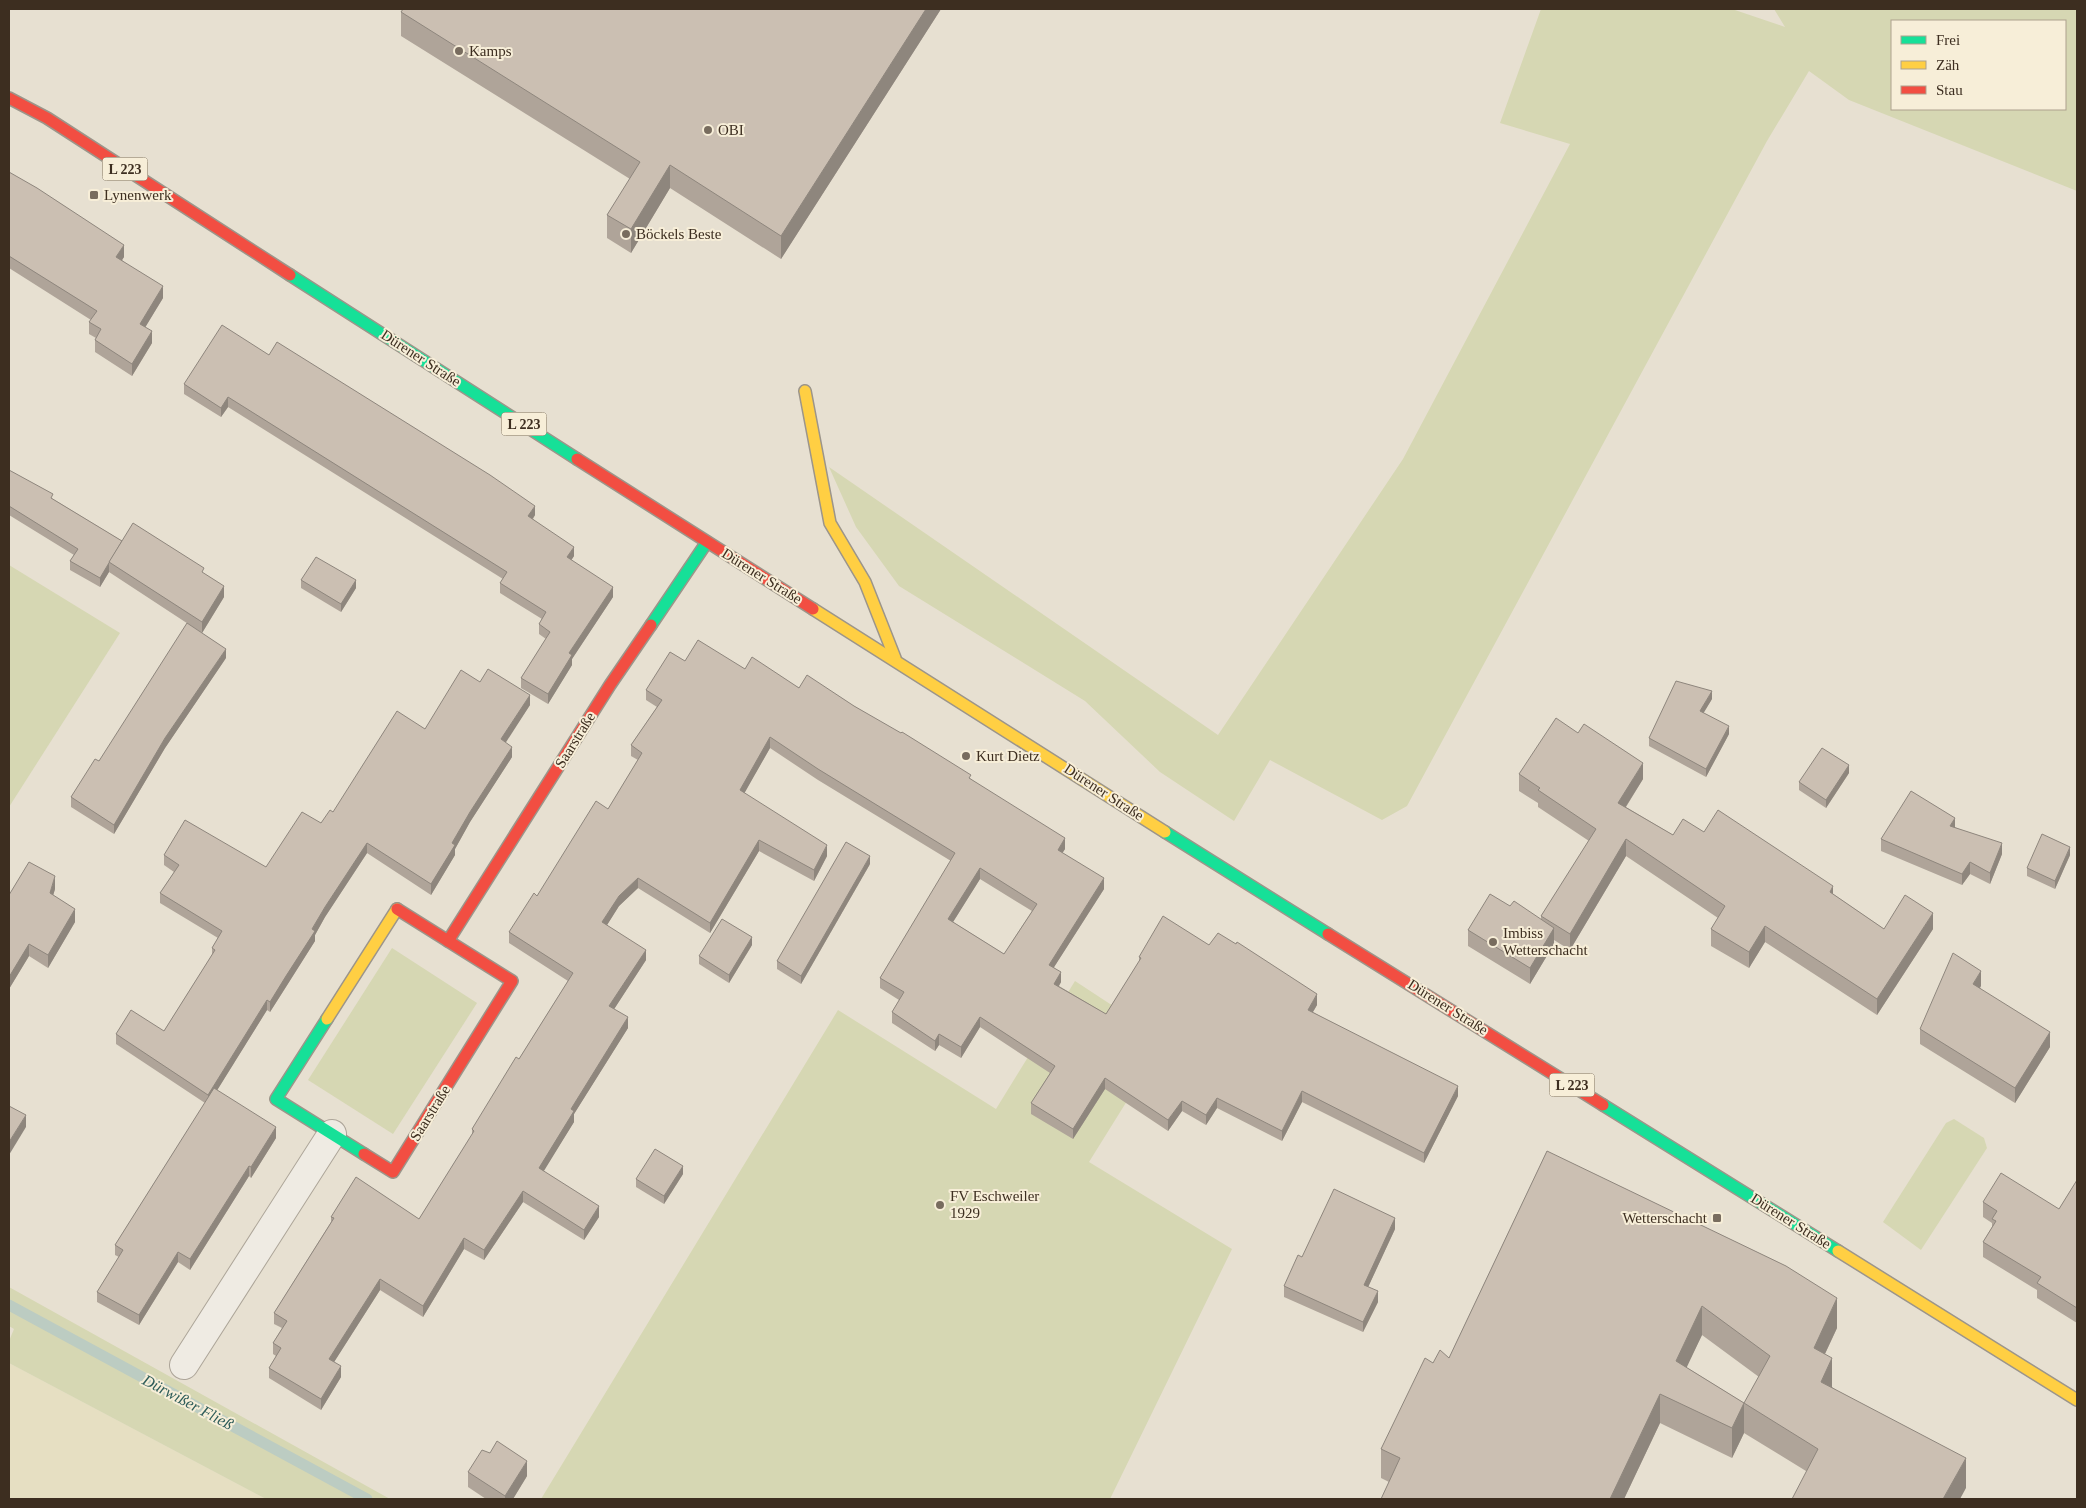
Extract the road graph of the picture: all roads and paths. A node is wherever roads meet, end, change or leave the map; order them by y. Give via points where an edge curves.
1 (9, 98) edge
2 (805, 391) dead end
3 (707, 542) junction
4 (895, 658) junction
5 (448, 941) junction
6 (332, 1134) junction
7 (184, 1365) dead end
8 (2077, 1400) edge

1 - 3 main road, Dürener Straße / L 223 via 46,118
2 - 4 main road via 830,523 865,582
3 - 4 main road, Dürener Straße / L 223
3 - 5 main road, Saarstraße via 610,685
4 - 8 main road, Dürener Straße / L 223 via 1176,839
5 - 6 main road, Saarstraße via 397,909 276,1099
5 - 6 main road, Saarstraße via 512,981 393,1172
6 - 7 street

